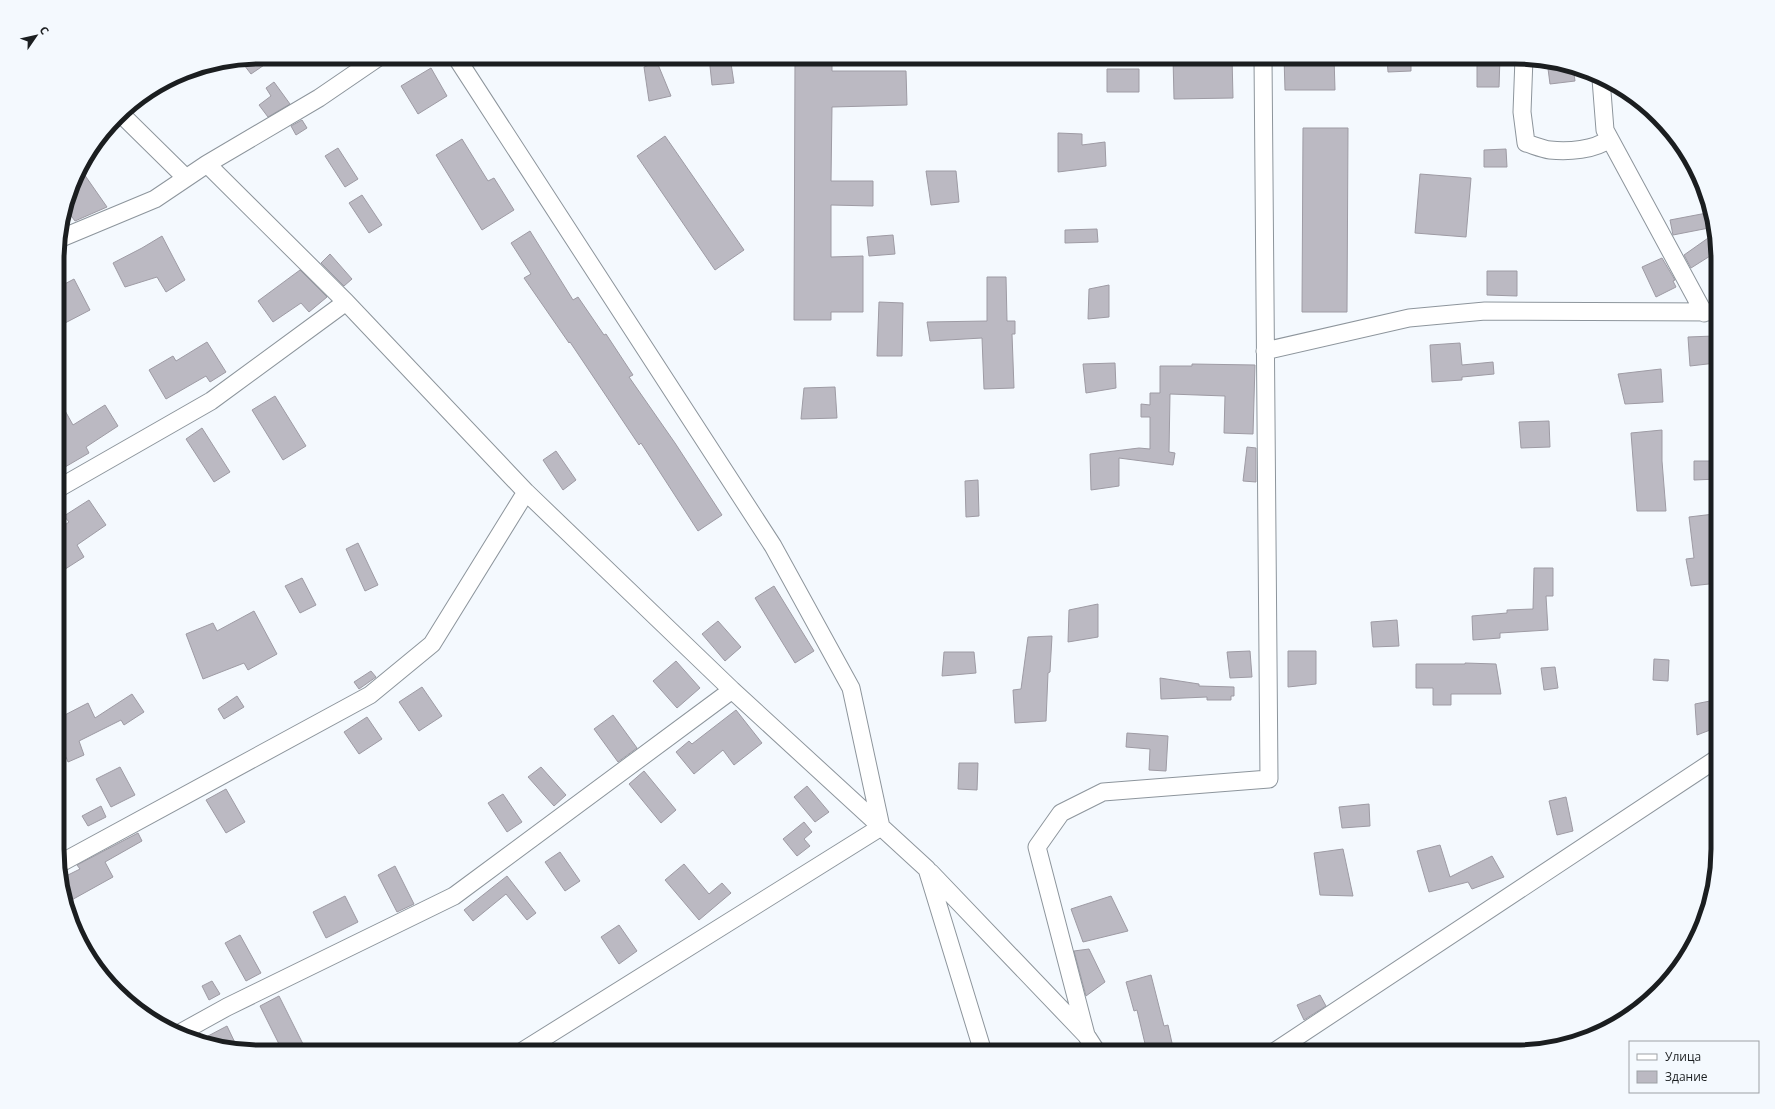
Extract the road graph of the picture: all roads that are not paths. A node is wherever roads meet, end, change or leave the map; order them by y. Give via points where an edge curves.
1 (369, 64) edge
2 (461, 64) edge
3 (1263, 64) edge
4 (1524, 64) edge
5 (1601, 84) edge
6 (125, 118) edge
7 (1609, 139) junction
8 (207, 164) junction
9 (186, 178) junction
10 (66, 236) edge
11 (346, 302) junction
12 (1711, 312) edge
13 (1265, 351) junction
14 (64, 485) edge
15 (526, 492) junction
16 (732, 690) junction
17 (1711, 763) edge
18 (881, 827) junction
19 (64, 861) edge
20 (927, 869) junction
21 (185, 1030) edge
22 (1086, 1035) junction
23 (532, 1045) edge
24 (981, 1045) edge
25 (1092, 1045) edge
26 (1285, 1045) edge

1 - 8 street via 319,98
2 - 18 street via 773,546 851,688
3 - 13 street
4 - 7 street via 1522,112 1526,143 1549,150 1584,149 1601,146
5 - 7 street via 1605,130
6 - 9 street
7 - 12 street
8 - 9 street
8 - 11 street
9 - 10 street via 155,198
11 - 14 street via 211,401
11 - 15 street
12 - 13 street via 1485,311 1409,318
13 - 22 street via 1269,779 1103,792 1061,813 1037,847
15 - 16 street
15 - 19 street via 432,644 370,695
16 - 18 street
16 - 21 street via 454,896 227,1007
17 - 26 street
18 - 20 street
18 - 23 street
20 - 22 street
20 - 24 street
22 - 25 street

